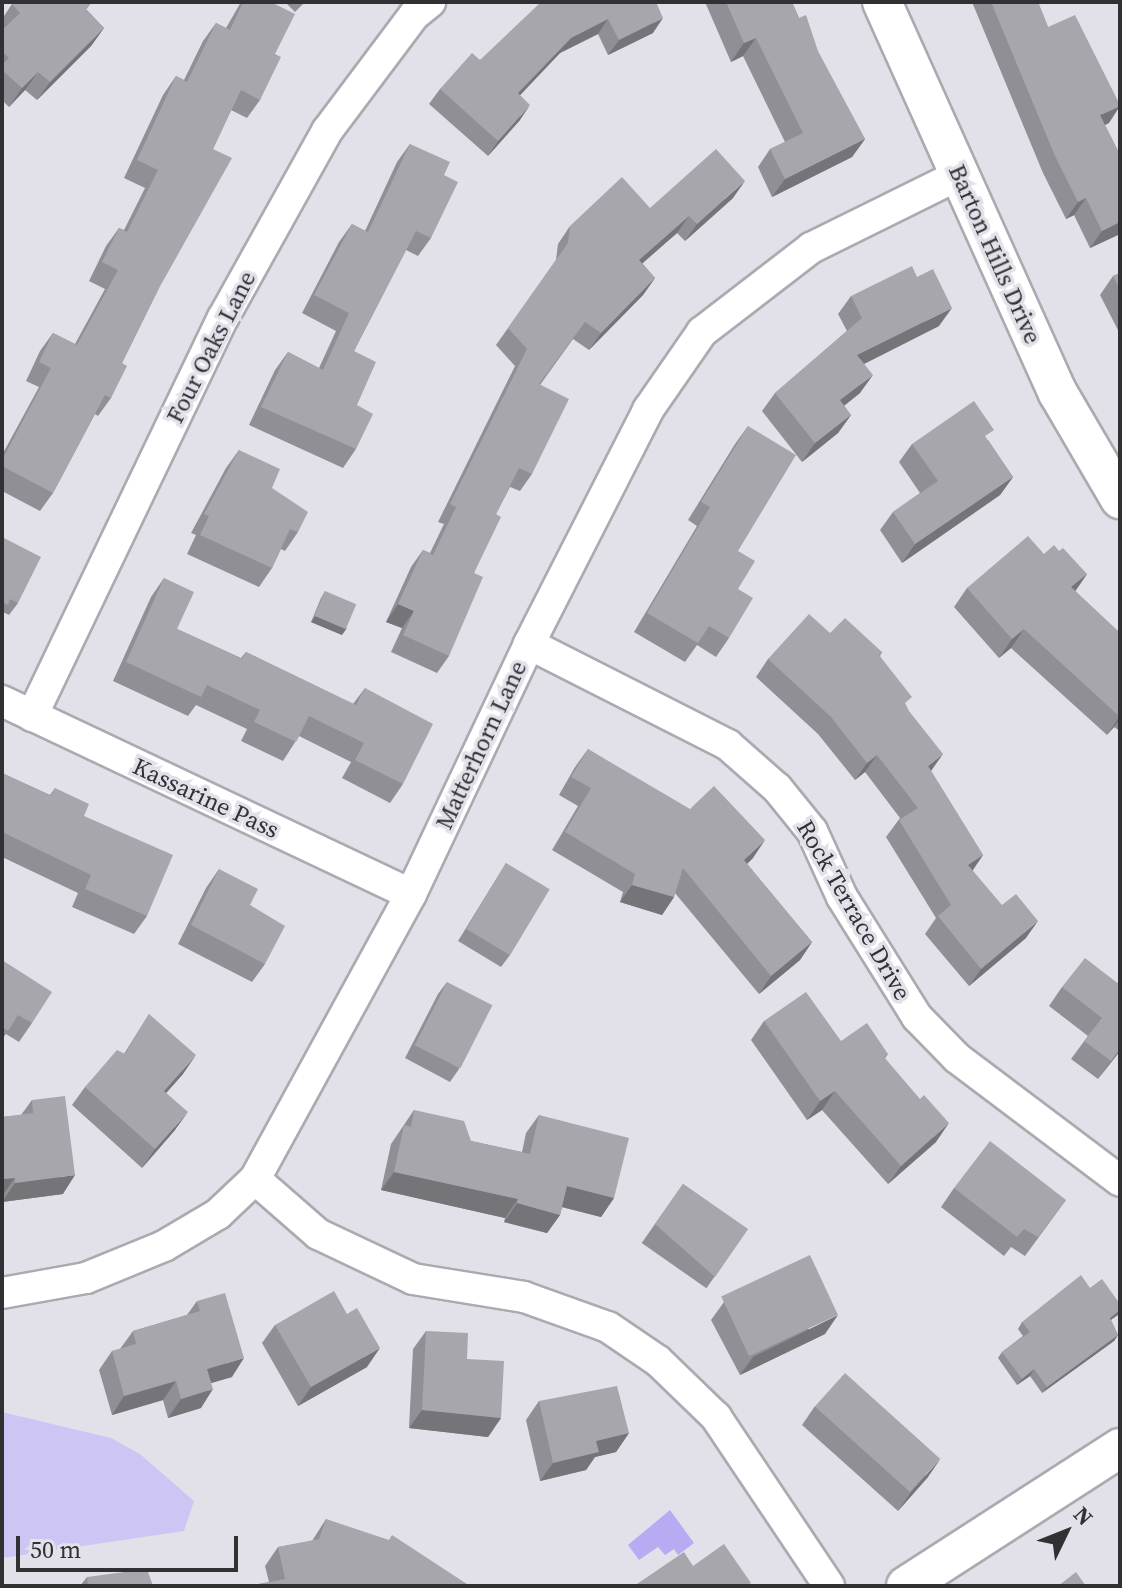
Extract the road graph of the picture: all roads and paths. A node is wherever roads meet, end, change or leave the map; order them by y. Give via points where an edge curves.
1 (430, 2) edge
2 (882, 2) edge
3 (959, 175) junction
4 (1120, 499) edge
5 (529, 644) junction
6 (2, 701) edge
7 (32, 716) junction
8 (411, 894) junction
9 (255, 1179) junction
10 (1120, 1181) edge
11 (2, 1293) edge
12 (1120, 1448) edge
13 (829, 1586) edge
14 (906, 1586) edge

1 - 7 street, Four Oaks Lane via 405,26 327,131 267,238 223,318
2 - 3 street, Barton Hills Drive
3 - 4 street, Barton Hills Drive via 1058,393
3 - 5 street, Matterhorn Lane via 811,248 702,332 648,410
5 - 8 street, Matterhorn Lane
5 - 10 street, Rock Terrace Drive via 728,745 777,788 812,831 849,910 917,1017 957,1058
6 - 7 street, Kassarine Pass
7 - 8 street, Kassarine Pass
8 - 9 street, Matterhorn Lane
9 - 11 street, Matterhorn Lane via 218,1214 164,1246 86,1278
9 - 13 street via 318,1234 413,1279 524,1297 608,1327 658,1361 716,1417
12 - 14 street

